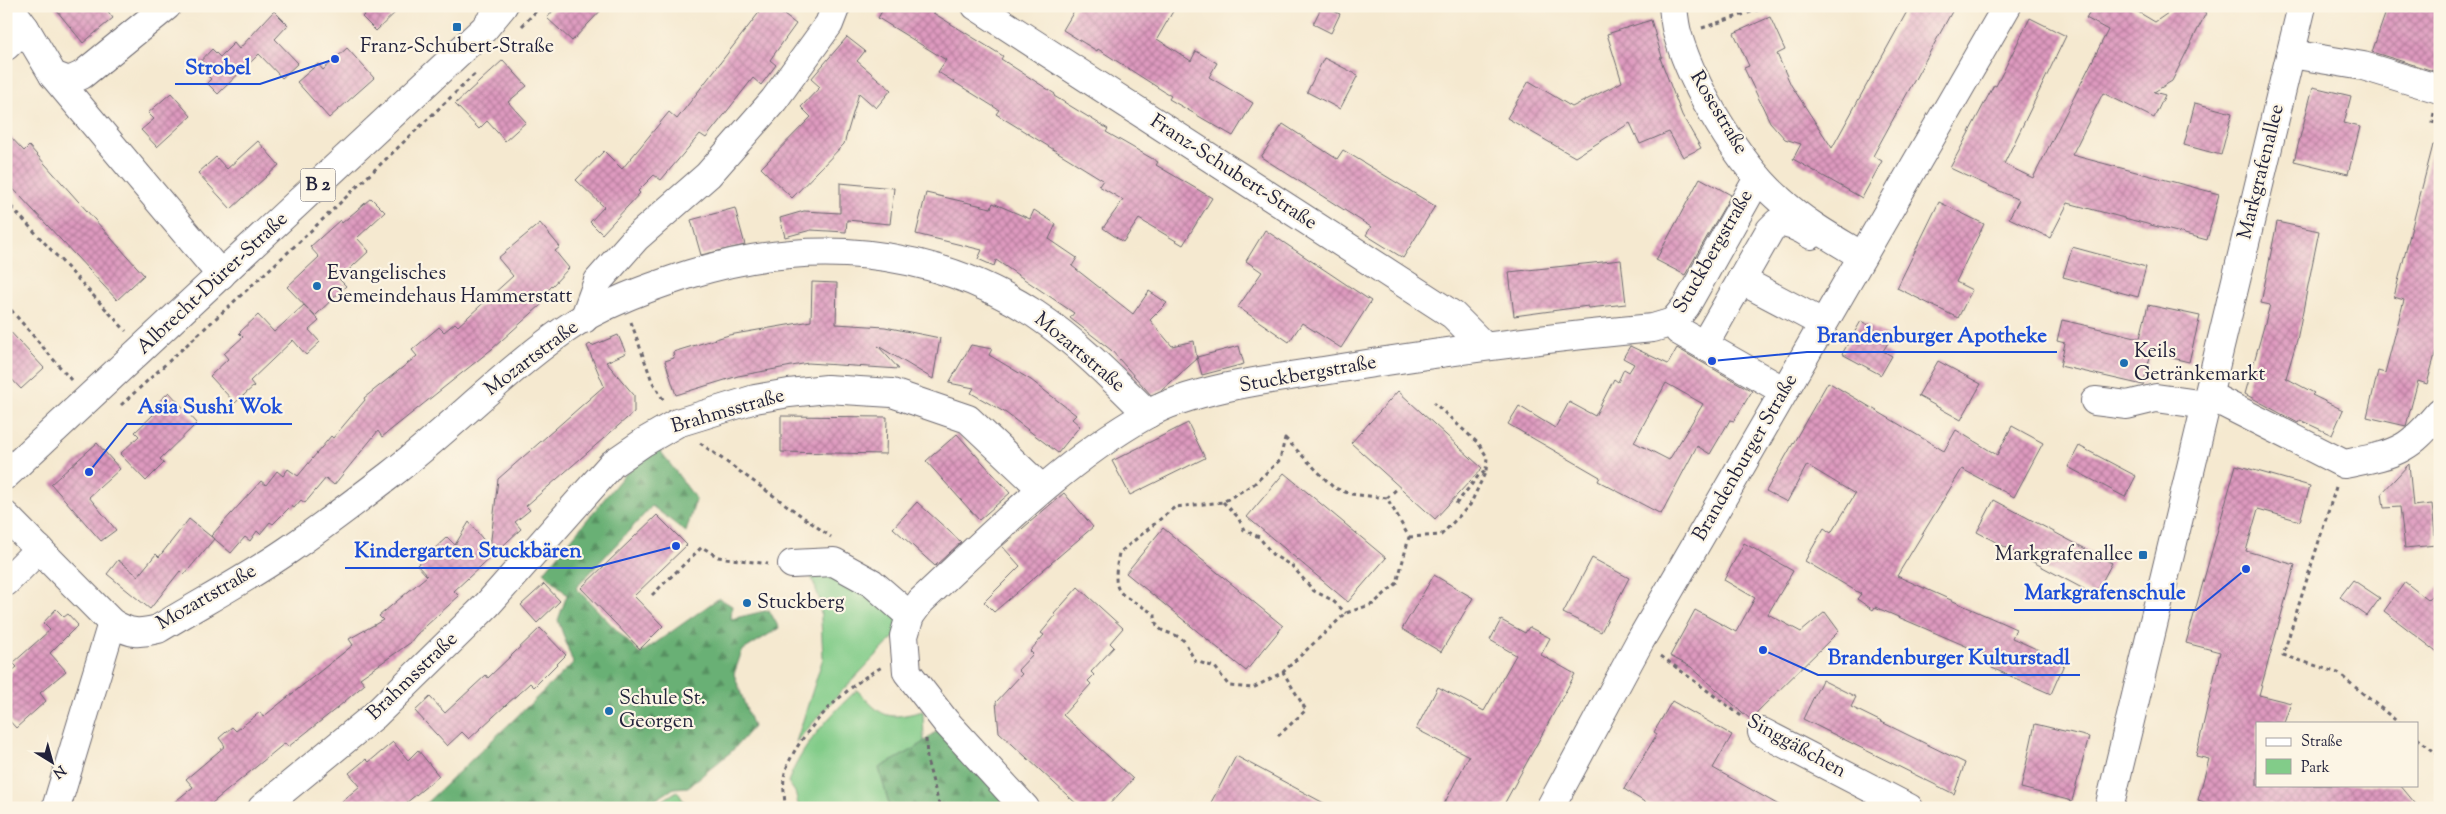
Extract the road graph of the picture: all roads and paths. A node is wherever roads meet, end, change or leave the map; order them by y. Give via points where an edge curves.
1 (9, 6) edge
2 (167, 6) edge
3 (503, 6) edge
4 (541, 6) edge
5 (836, 6) edge
6 (976, 6) edge
7 (1673, 6) edge
8 (1769, 6) edge
9 (2007, 6) edge
10 (2302, 6) edge
11 (521, 27) dead end
12 (1678, 36) junction
13 (16, 37) edge
14 (2291, 54) junction
15 (482, 68) dead end
16 (53, 75) junction
17 (2439, 89) edge
18 (1758, 178) junction
19 (6, 201) edge
20 (1851, 256) junction
21 (222, 276) junction
22 (1741, 280) junction
23 (6, 304) edge
24 (1811, 317) dead end
25 (584, 319) junction
26 (630, 320) dead end
27 (130, 334) dead end
28 (1689, 337) junction
29 (1640, 345) dead end
30 (1484, 346) junction
31 (75, 384) dead end
32 (1772, 384) dead end
33 (2207, 400) junction
34 (2095, 401) dead end
35 (1434, 403) dead end
36 (120, 406) dead end
37 (2440, 412) edge
38 (1148, 414) junction
39 (686, 431) junction
40 (2344, 464) junction
41 (1486, 470) junction
42 (6, 475) edge
43 (1399, 487) dead end
44 (1042, 489) junction
45 (1387, 498) junction
46 (1223, 502) junction
47 (1456, 504) dead end
48 (6, 516) edge
49 (1409, 537) junction
50 (832, 538) dead end
51 (39, 549) junction
52 (792, 564) joint
53 (6, 582) edge
54 (652, 595) dead end
55 (1346, 613) junction
56 (910, 616) junction
57 (112, 623) junction
58 (1631, 646) junction
59 (906, 665) junction
60 (1283, 672) junction
61 (2398, 722) edge
62 (926, 732) dead end
63 (1762, 732) joint
64 (1278, 736) dead end
65 (2418, 739) edge
66 (2440, 756) edge
67 (56, 808) edge
68 (262, 808) edge
69 (785, 808) edge
70 (940, 808) edge
71 (1026, 808) edge
72 (1550, 808) edge
73 (1909, 808) edge
74 (2109, 808) edge

1 - 13 street
2 - 16 street via 82,75 69,81
3 - 21 street, Albrecht-Dürer-Straße / B 2 via 484,29
4 - 11 path
5 - 25 street via 829,24 774,100 708,175 636,238 598,281
6 - 30 street, Franz-Schubert-Straße via 1452,315
7 - 12 street, Rosestraße
8 - 12 path
9 - 20 street, Brandenburger Straße
10 - 14 street, Markgrafenallee
12 - 18 street, Rosestraße via 1695,80
13 - 16 street
14 - 17 street via 2363,66
14 - 33 street, Markgrafenallee
15 - 36 path
16 - 21 street
18 - 20 street, Rosestraße via 1780,200
18 - 30 street, Stuckbergstraße via 1686,306 1673,322 1653,328
19 - 27 path
20 - 22 street via 1802,229 1777,224
20 - 58 street, Brandenburger Straße
21 - 42 street, Albrecht-Dürer-Straße / B 2
22 - 24 street
22 - 28 street
23 - 31 path
25 - 38 street, Mozartstraße via 622,298 680,277 742,260 807,252 846,251 880,256 949,273 1022,306 1071,341
25 - 57 street, Mozartstraße via 540,349 392,474 286,552 158,629 143,633 127,632
26 - 39 path via 652,381
28 - 29 street via 1647,347
28 - 32 street
30 - 38 street, Stuckbergstraße via 1257,382 1185,399
33 - 34 street via 2156,398 2126,405
33 - 40 street
33 - 74 street, Markgrafenallee
35 - 41 path via 1479,444 1487,456
37 - 40 street via 2403,448
38 - 44 street, Stuckbergstraße via 1097,444
39 - 44 street, Brahmsstraße via 755,399 827,389 892,393 968,419
39 - 50 path
39 - 68 street, Brahmsstraße via 644,442 612,464 473,619 374,716
40 - 61 path via 2284,655 2338,673
41 - 47 path via 1478,475
41 - 49 path via 1470,505 1441,535
43 - 45 path
44 - 56 street, Stuckbergstraße via 921,601
45 - 46 path via 1350,494 1333,487 1285,438 1280,460 1254,484
45 - 49 path
46 - 55 path via 1238,517 1244,530 1259,537 1314,591 1332,600
46 - 60 path via 1175,507 1119,553 1114,578 1118,591 1155,615 1158,628 1184,641 1195,661 1215,667 1229,686 1253,688
48 - 51 street, Mozartstraße
49 - 55 path via 1397,583 1373,604
51 - 53 street
51 - 57 street, Mozartstraße
52 - 54 path via 758,564 718,557 702,547
52 - 56 street via 834,562 872,583
55 - 60 path
56 - 59 street, Stuckbergstraße via 904,636
57 - 67 street
58 - 63 path, Singgäßchen
58 - 72 street, Brandenburger Straße
59 - 69 path via 880,668 842,694 795,747 784,775
59 - 71 street via 946,722
60 - 64 path via 1306,710
62 - 70 path via 927,760
63 - 73 street, Singgäßchen
65 - 66 path

